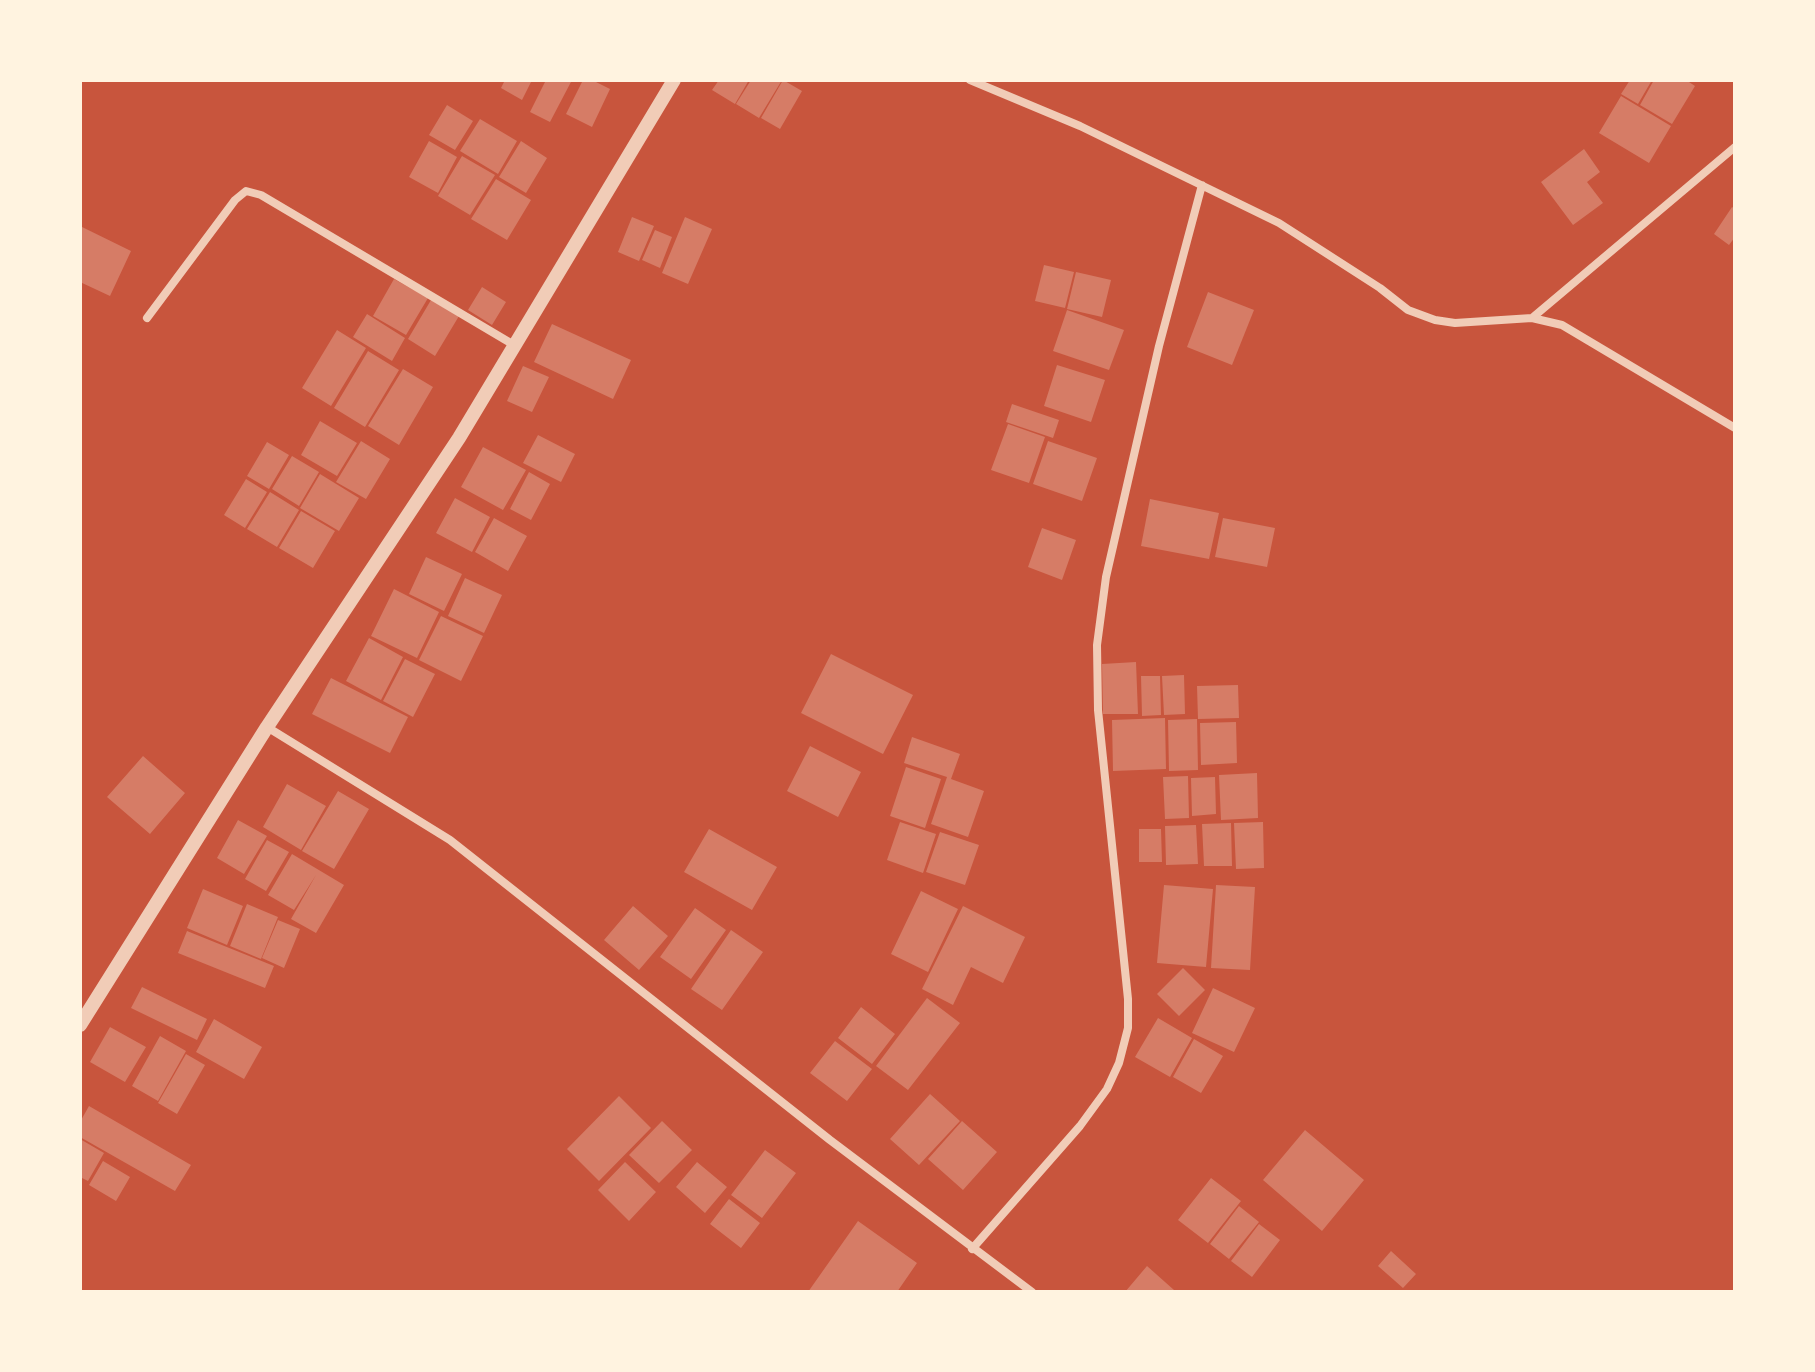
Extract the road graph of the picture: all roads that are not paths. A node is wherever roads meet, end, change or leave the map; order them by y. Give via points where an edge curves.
1 (674, 80) edge
2 (970, 80) edge
3 (1735, 147) edge
4 (1202, 185) junction
5 (147, 318) dead end
6 (1532, 318) junction
7 (514, 345) junction
8 (1735, 428) edge
9 (267, 727) junction
10 (80, 1025) edge
11 (972, 1249) junction
12 (1032, 1292) edge

1 - 7 street
2 - 4 street
3 - 6 street
4 - 6 street via 1279,223 1408,310 1455,323
4 - 11 street via 1159,346 1110,561 1097,645 1098,710 1128,1028 1107,1089
5 - 7 street via 246,191 261,195
6 - 8 street via 1562,325
7 - 9 street via 459,438
9 - 10 street
9 - 11 street via 450,840
11 - 12 street

